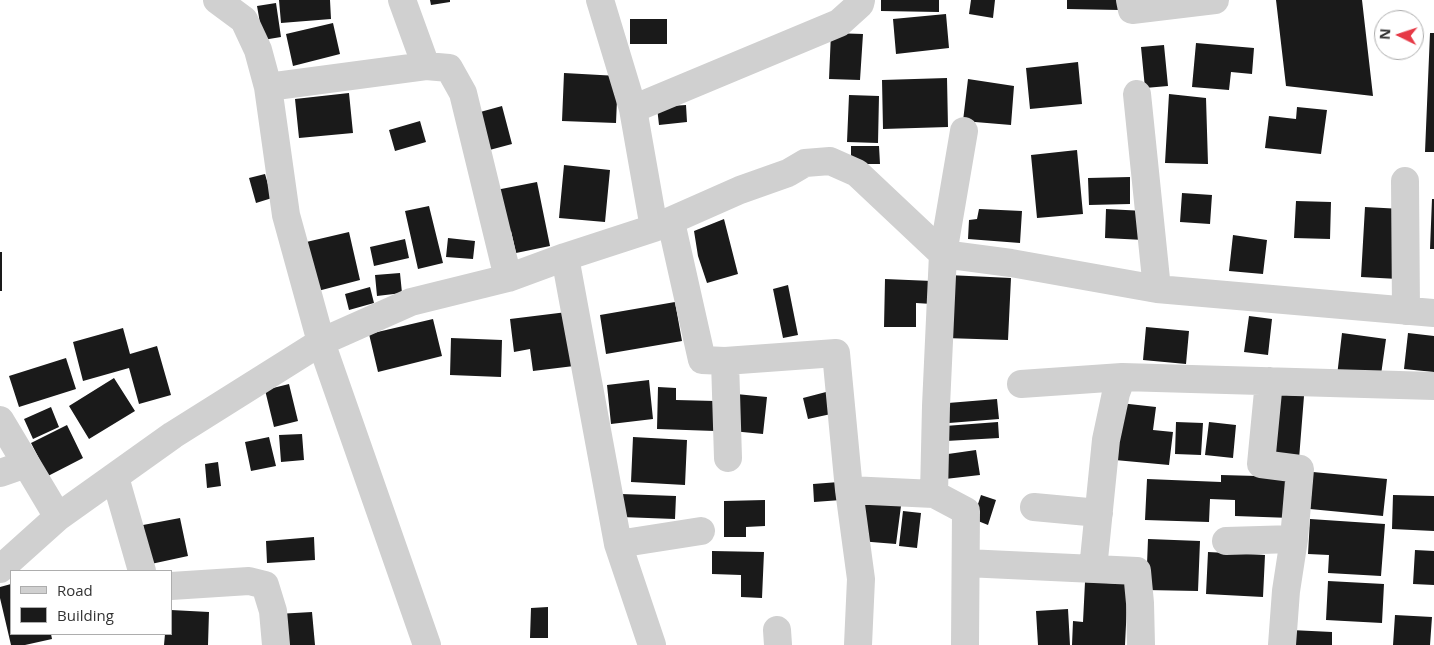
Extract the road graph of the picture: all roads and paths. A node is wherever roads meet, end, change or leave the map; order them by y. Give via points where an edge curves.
1 (217, 0) edge
2 (402, 0) edge
3 (600, 0) edge
4 (861, 0) edge
5 (1130, 0) edge
6 (1215, 0) edge
7 (426, 66) junction
8 (268, 88) junction
9 (1137, 94) dead end
10 (633, 109) junction
11 (964, 131) dead end
12 (1405, 181) dead end
13 (663, 225) junction
14 (943, 254) junction
15 (565, 257) junction
16 (508, 278) junction
17 (1157, 289) junction
18 (1406, 311) junction
19 (1434, 313) edge
20 (321, 342) junction
21 (725, 361) junction
22 (1122, 377) junction
23 (1269, 381) junction
24 (1021, 384) dead end
25 (1434, 386) edge
26 (0, 420) edge
27 (728, 458) dead end
28 (26, 464) junction
29 (0, 473) edge
30 (115, 477) junction
31 (848, 490) junction
32 (934, 494) junction
33 (1034, 507) dead end
34 (1099, 513) junction
35 (58, 517) junction
36 (701, 531) dead end
37 (1294, 539) junction
38 (1226, 541) dead end
39 (618, 544) junction
40 (966, 563) junction
41 (0, 569) edge
42 (1093, 569) junction
43 (142, 570) edge
44 (172, 586) edge
45 (276, 645) edge
46 (427, 645) edge
47 (652, 645) edge
48 (858, 645) edge
49 (965, 645) edge
50 (1141, 645) edge
51 (1282, 645) edge

1 - 8 street via 244,20 258,50
2 - 7 street
3 - 10 street
4 - 10 street via 839,23
5 - 6 street via 1132,10
7 - 8 street
7 - 16 street via 449,68 463,93
8 - 20 street via 286,215
9 - 17 street
10 - 13 street
11 - 14 street
12 - 18 street
13 - 14 street via 740,190 788,173 805,162 830,161 857,173
13 - 15 street
13 - 21 street via 702,360
14 - 17 street
14 - 32 street
15 - 16 street
15 - 39 street
16 - 20 street via 411,302
17 - 18 street
18 - 19 street
20 - 30 street via 173,435
20 - 46 street
21 - 27 street
21 - 31 street via 836,353
22 - 23 street
22 - 24 street
22 - 34 street via 1106,440
23 - 25 street
23 - 37 street via 1261,464 1300,469
26 - 28 street
28 - 29 street
28 - 35 street
30 - 35 street
30 - 43 street
31 - 32 street
31 - 48 street via 861,579
32 - 40 street via 966,511
33 - 34 street
34 - 42 street
35 - 41 street
36 - 39 street
37 - 38 street
37 - 51 street
39 - 47 street
40 - 42 street
40 - 49 street
42 - 50 street via 1137,571
44 - 45 street via 249,581 265,585 273,611

